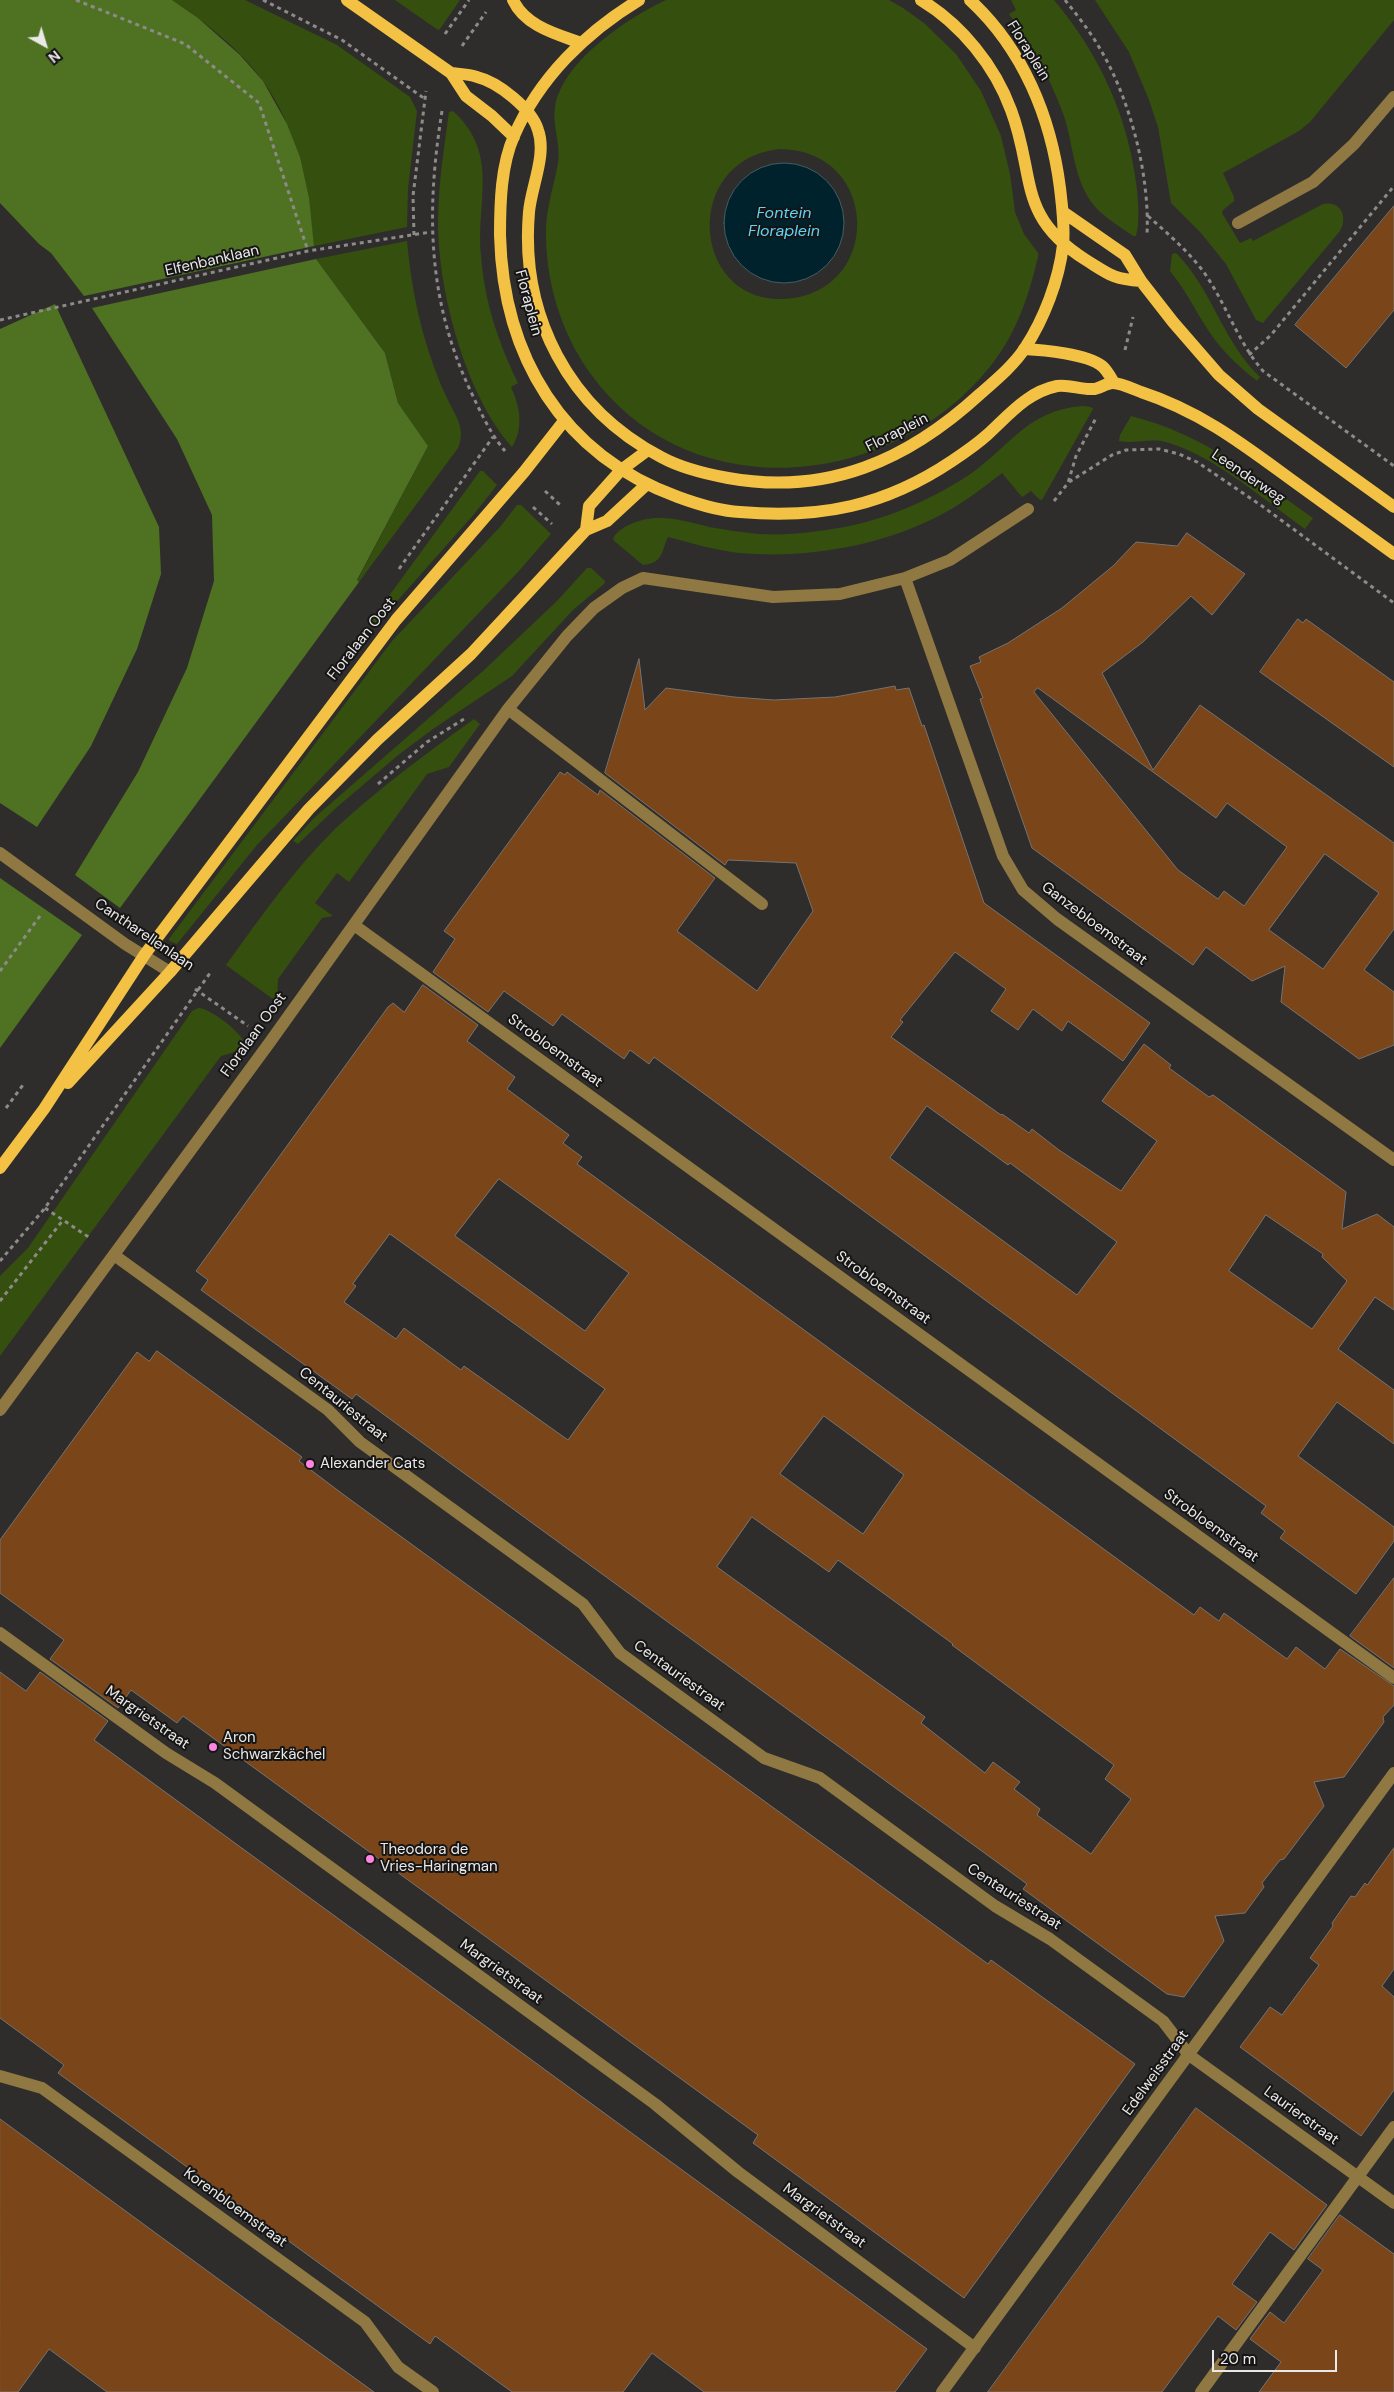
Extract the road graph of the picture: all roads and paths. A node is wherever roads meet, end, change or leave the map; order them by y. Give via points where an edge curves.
1 (76, 0) edge
2 (263, 0) edge
3 (347, 0) edge
4 (469, 0) edge
5 (512, 0) edge
6 (639, 0) edge
7 (921, 0) edge
8 (970, 0) edge
9 (487, 10) dead end
10 (445, 35) dead end
11 (581, 43) junction
12 (462, 47) dead end
13 (452, 74) junction
14 (426, 88) dead end
15 (1394, 97) edge
16 (425, 100) junction
17 (444, 102) dead end
18 (528, 111) junction
19 (514, 137) junction
20 (1394, 186) edge
21 (1062, 212) junction
22 (1148, 215) dead end
23 (1238, 223) dead end
24 (431, 232) junction
25 (414, 234) junction
26 (1063, 244) junction
27 (308, 251) junction
28 (1141, 282) junction
29 (0, 320) edge
30 (1024, 349) junction
31 (1249, 355) junction
32 (1114, 383) junction
33 (564, 421) junction
34 (493, 437) dead end
35 (648, 450) junction
36 (1394, 466) edge
37 (621, 470) junction
38 (1068, 482) dead end
39 (647, 484) junction
40 (542, 488) dead end
41 (529, 504) dead end
42 (1394, 507) edge
43 (1028, 509) dead end
44 (566, 510) dead end
45 (556, 527) dead end
46 (586, 530) junction
47 (1394, 554) edge
48 (904, 578) junction
49 (1394, 603) edge
50 (508, 709) junction
51 (467, 717) dead end
52 (374, 787) dead end
53 (0, 853) edge
54 (56, 894) junction
55 (762, 904) dead end
56 (354, 925) junction
57 (145, 954) junction
58 (214, 968) dead end
59 (0, 971) edge
60 (170, 972) junction
61 (197, 990) junction
62 (270, 1042) junction
63 (44, 1109) junction
64 (1394, 1160) edge
65 (0, 1168) edge
66 (45, 1208) junction
67 (63, 1220) junction
68 (114, 1254) junction
69 (0, 1261) edge
70 (0, 1301) edge
71 (0, 1410) edge
72 (0, 1632) edge
73 (1394, 1678) edge
74 (1394, 1773) edge
75 (1189, 2055) junction
76 (0, 2076) edge
77 (1394, 2127) edge
78 (1358, 2177) junction
79 (1394, 2203) edge
80 (975, 2348) junction
81 (433, 2392) edge
82 (942, 2392) edge
83 (1201, 2392) edge

1 - 27 path via 185,44 259,103
2 - 16 path via 342,40
3 - 13 main road
4 - 10 path
5 - 11 main road via 517,9 533,22
6 - 11 main road, Floraplein via 615,14
7 - 26 main road via 957,28 978,51 995,78 1013,117 1036,210
8 - 21 main road, Floraplein via 1014,54 1045,114 1055,151
9 - 12 path
11 - 18 main road, Floraplein via 551,74
13 - 18 main road via 479,77
13 - 19 main road via 466,96
14 - 16 path
15 - 23 street via 1354,144 1313,182
16 - 25 path via 413,196
17 - 24 path via 433,168
18 - 19 main road, Floraplein
18 - 35 main road, Floraplein via 539,131 540,149 529,208 528,263 545,330 556,356 593,409
19 - 33 main road, Floraplein via 504,176 500,217 503,281 512,319 534,375
20 - 31 path via 1271,335
21 - 26 main road, Floraplein
21 - 28 main road via 1125,256
22 - 31 path via 1180,244 1203,271
24 - 25 path, Elfenbanklaan
24 - 34 path via 441,308 458,364
25 - 27 path, Elfenbanklaan
26 - 28 main road via 1116,279
26 - 30 main road, Floraplein via 1049,299
27 - 29 path, Elfenbanklaan
28 - 42 main road via 1219,376 1258,409
30 - 32 main road via 1050,351 1087,360 1102,366
30 - 35 main road, Floraplein via 987,388 936,432 894,456 832,477 799,482 753,482 684,467
31 - 36 path via 1263,370
32 - 39 main road, Floraplein via 1093,389 1060,386 1033,395 951,462 911,485 864,504 818,513 735,512 686,500
32 - 47 main road, Leenderweg via 1161,398 1199,415
33 - 37 main road, Floraplein via 590,448
33 - 57 main road, Floralaan Oost via 396,620
35 - 37 main road
37 - 39 main road, Floraplein
37 - 46 main road via 589,506
38 - 49 path, Leenderweg via 1126,450 1159,449 1179,454 1197,462 1262,506
39 - 46 main road, Floralaan Oost via 607,521
40 - 44 path
41 - 45 path
43 - 48 street via 950,560
46 - 60 main road, Floralaan Oost via 471,654 377,740 309,809
48 - 50 street, Floralaan Oost via 840,594 773,597 643,578 594,608
48 - 64 street, Ganzebloemstraat via 1002,856 1023,890 1057,919
50 - 55 street
50 - 56 street, Floralaan Oost
51 - 52 path via 427,742
53 - 54 street, Cantharellenlaan
54 - 57 street, Cantharellenlaan
54 - 59 path
56 - 62 street, Floralaan Oost
56 - 73 street, Strobloemstraat
57 - 60 street, Cantharellenlaan
57 - 63 main road, Floralaan Oost
58 - 61 path
60 - 61 path, Cantharellenlaan
60 - 63 main road, Floralaan Oost
61 - 62 path, Cantharellenlaan
61 - 66 path
62 - 68 street, Floralaan Oost
63 - 65 main road, Floralaan Oost
66 - 67 path
66 - 69 path
67 - 68 path
67 - 70 path
68 - 71 street, Floralaan Oost
68 - 75 street, Centauriestraat via 328,1410 360,1442 584,1604 620,1653 764,1758 820,1778 995,1906 1050,1939 1163,2021
72 - 80 street, Margrietstraat via 166,1753 215,1783 656,2104 738,2172
74 - 75 street, Edelweisstraat
75 - 78 street, Laurierstraat
75 - 80 street, Edelweisstraat
76 - 81 street, Korenbloemstraat via 42,2088 357,2316 398,2367
77 - 78 street
78 - 79 street, Laurierstraat
78 - 83 street
80 - 82 street, Edelweisstraat

